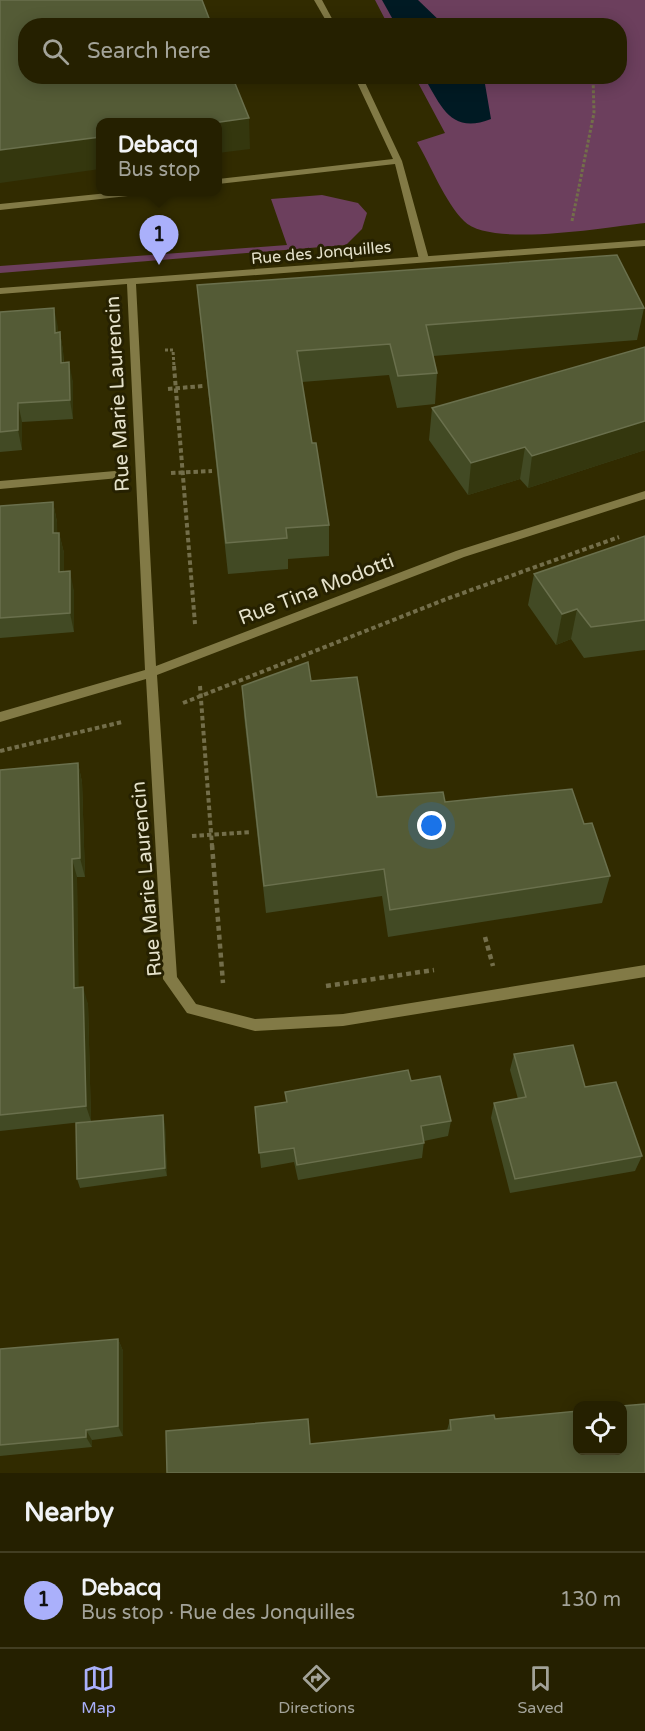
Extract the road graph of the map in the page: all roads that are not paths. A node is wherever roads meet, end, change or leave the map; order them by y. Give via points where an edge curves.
1 (318, 0) edge
2 (328, 18) edge
3 (362, 84) edge
4 (398, 162) junction
5 (222, 182) edge
6 (100, 196) edge
7 (0, 207) edge
8 (645, 243) edge
9 (424, 259) junction
10 (131, 282) junction
11 (0, 291) edge
12 (115, 475) dead end
13 (0, 485) edge
14 (645, 495) edge
15 (151, 673) junction
16 (0, 717) edge
17 (645, 971) edge

1 - 2 street
3 - 4 street
4 - 5 street
4 - 9 street
6 - 7 street
8 - 9 street, Rue des Jonquilles
9 - 10 street, Rue des Jonquilles
10 - 11 street, Rue des Jonquilles
10 - 15 street, Rue Marie Laurencin
12 - 13 street
14 - 15 street, Rue Tina Modotti via 460,554
15 - 16 street, Rue Tina Modotti
15 - 17 street, Rue Marie Laurencin via 170,979 192,1010 255,1025 343,1020

